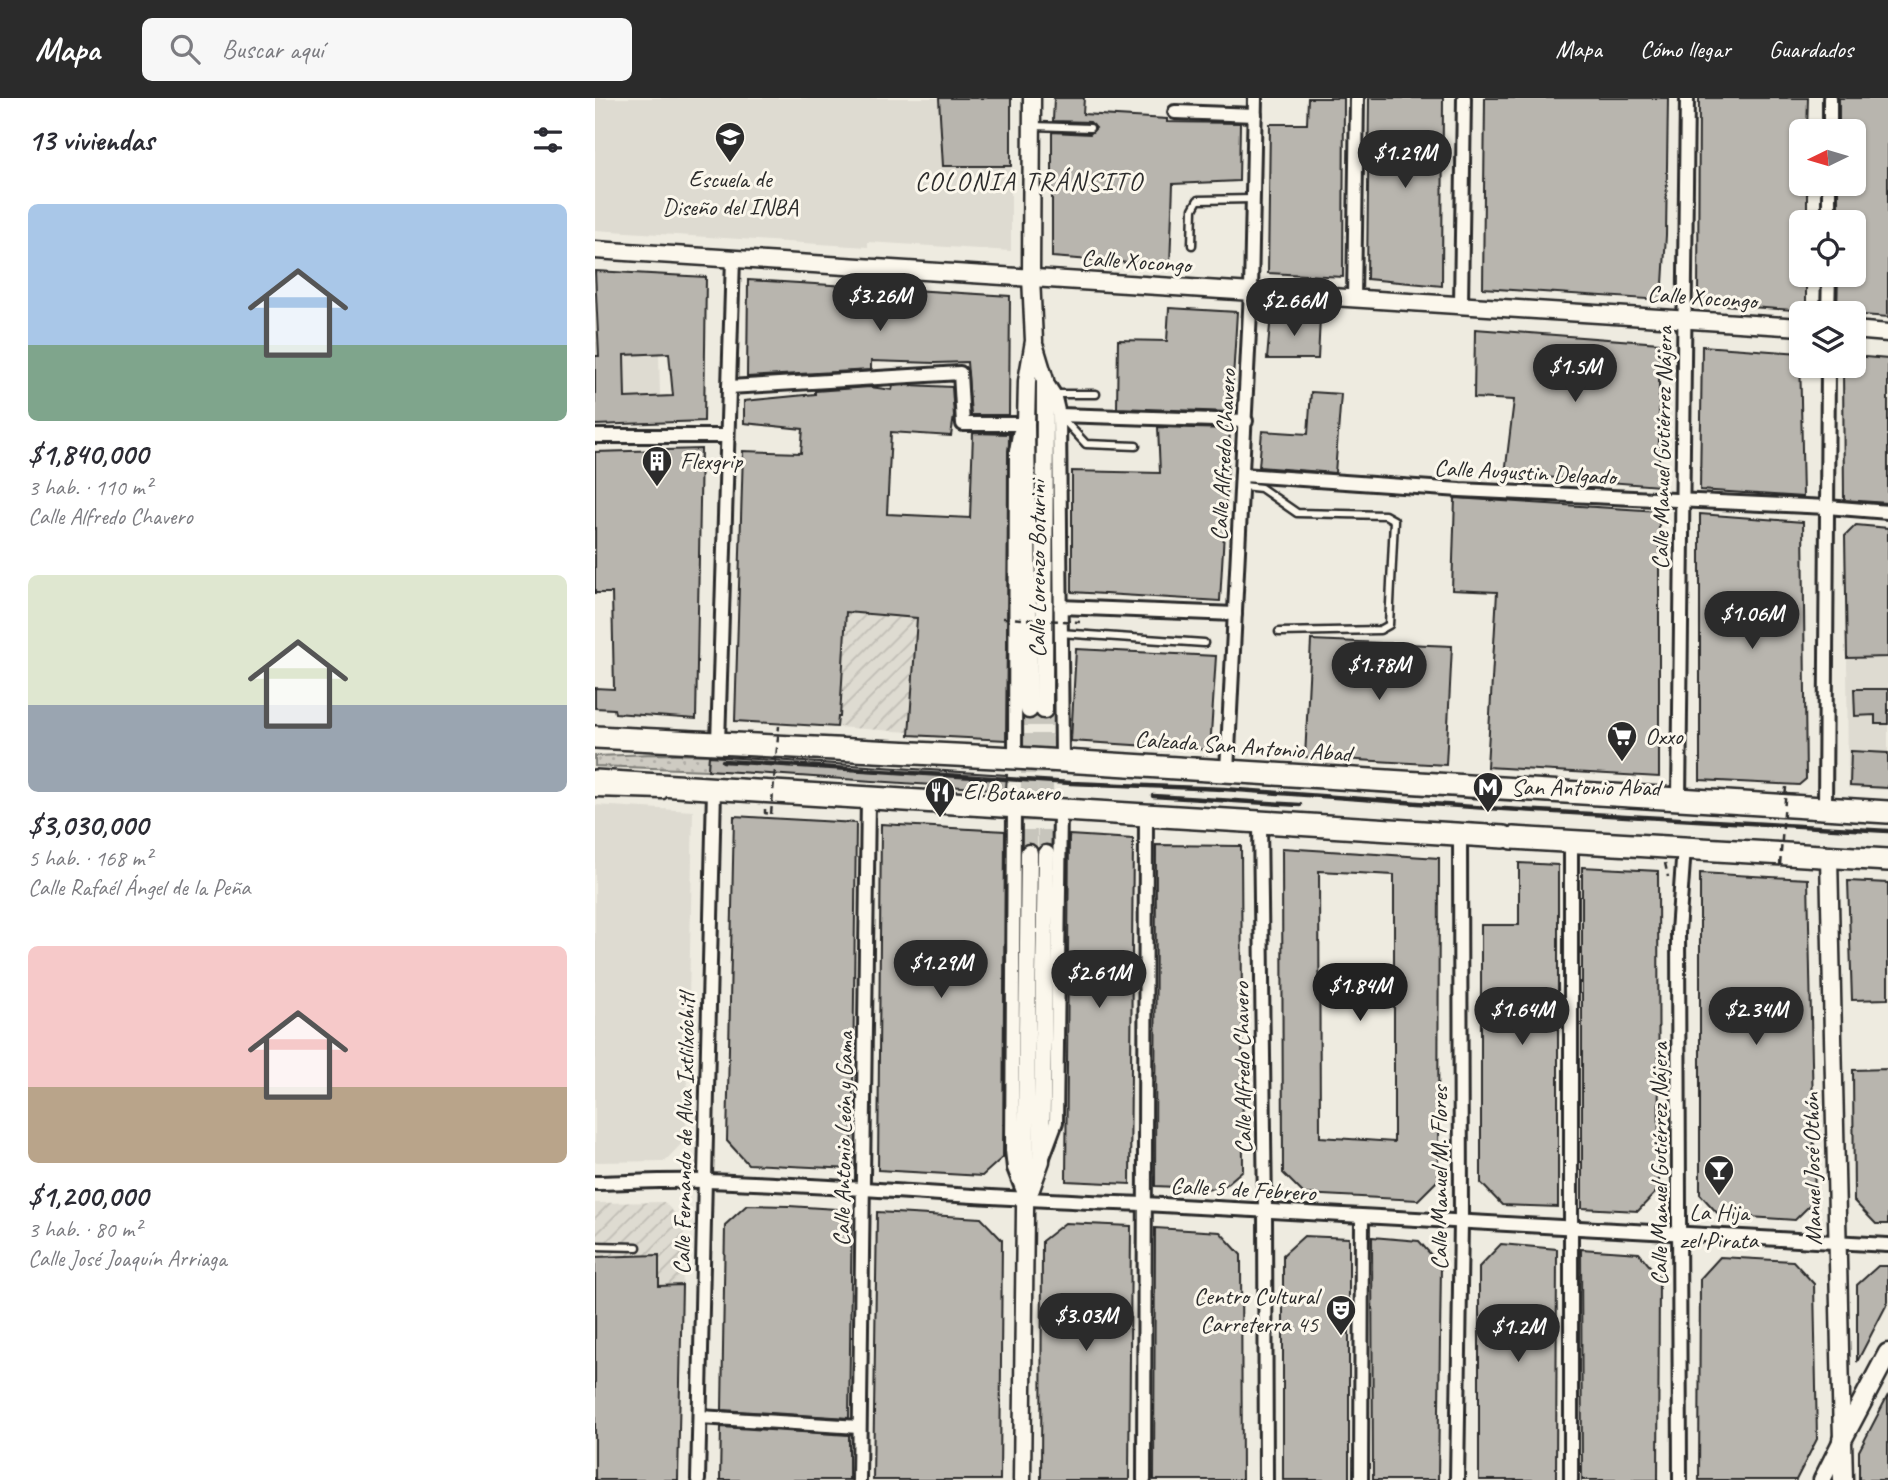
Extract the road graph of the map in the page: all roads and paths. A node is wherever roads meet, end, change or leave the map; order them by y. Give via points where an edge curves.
1 (1032, 98) edge
2 (1255, 98) edge
3 (1357, 98) edge
4 (1464, 98) edge
5 (1687, 98) edge
6 (1830, 98) edge
7 (1175, 112) dead end
8 (1255, 115) junction
9 (1830, 119) edge
10 (1032, 125) junction
11 (1090, 128) dead end
12 (1253, 200) junction
13 (1192, 245) dead end
14 (595, 250) edge
15 (733, 258) junction
16 (1031, 277) junction
17 (1251, 291) junction
18 (1354, 299) junction
19 (1461, 305) junction
20 (1684, 319) junction
21 (1789, 326) edge
22 (1866, 331) edge
23 (1888, 333) edge
24 (1034, 341) junction
25 (1828, 378) edge
26 (1045, 380) junction
27 (729, 387) junction
28 (1055, 394) junction
29 (1096, 394) dead end
30 (1059, 415) junction
31 (1245, 421) junction
32 (1026, 424) junction
33 (595, 436) edge
34 (727, 436) junction
35 (1136, 446) dead end
36 (1243, 480) junction
37 (1682, 500) junction
38 (1827, 507) junction
39 (1888, 512) edge
40 (1060, 607) junction
41 (1235, 614) junction
42 (1003, 618) dead end
43 (1080, 622) dead end
44 (1279, 632) dead end
45 (1060, 633) junction
46 (1204, 643) dead end
47 (779, 726) dead end
48 (595, 737) edge
49 (717, 743) junction
50 (1015, 758) junction
51 (1062, 761) junction
52 (1227, 771) junction
53 (595, 781) edge
54 (1786, 787) dead end
55 (713, 789) junction
56 (595, 793) edge
57 (675, 796) dead end
58 (688, 796) dead end
59 (868, 799) junction
60 (1679, 799) junction
61 (1014, 808) junction
62 (1825, 808) junction
63 (1060, 810) junction
64 (1888, 812) edge
65 (771, 814) dead end
66 (1146, 816) junction
67 (1260, 823) junction
68 (1460, 835) junction
69 (1571, 841) junction
70 (1683, 847) junction
71 (1829, 857) junction
72 (1888, 860) edge
73 (1780, 865) dead end
74 (1041, 1161) junction
75 (704, 1181) junction
76 (595, 1183) edge
77 (863, 1188) junction
78 (1026, 1201) junction
79 (1144, 1205) junction
80 (1265, 1211) junction
81 (1362, 1217) junction
82 (1461, 1222) junction
83 (1570, 1228) junction
84 (1681, 1234) junction
85 (1838, 1242) junction
86 (1888, 1245) edge
87 (595, 1246) edge
88 (637, 1247) dead end
89 (1888, 1353) edge
90 (700, 1417) junction
91 (859, 1427) junction
92 (1842, 1440) junction
93 (698, 1480) edge
94 (859, 1480) edge
95 (1022, 1480) edge
96 (1144, 1480) edge
97 (1266, 1480) edge
98 (1361, 1480) edge
99 (1457, 1480) edge
100 (1571, 1480) edge
101 (1680, 1480) edge
102 (1822, 1480) edge
103 (1843, 1480) edge

1 - 10 main road, Calle Lorenzo Boturini
2 - 8 street, Calle Alfredo Chavero
3 - 18 street
4 - 19 street
5 - 20 street, Calle Manuel Gutiérrez Nájera
6 - 9 street
7 - 8 street
8 - 12 street, Calle Alfredo Chavero
10 - 11 lane
10 - 16 main road, Calle Lorenzo Boturini
12 - 13 lane via 1198,200 1193,209
12 - 17 street, Calle Alfredo Chavero
14 - 15 main road, Calle Xocongo
15 - 16 main road, Calle Xocongo
15 - 27 street
16 - 17 main road, Calle Xocongo
16 - 24 main road, Calle Lorenzo Boturini
17 - 18 main road, Calle Xocongo
17 - 31 street, Calle Alfredo Chavero
18 - 19 main road, Calle Xocongo
19 - 20 main road, Calle Xocongo
20 - 21 main road, Calle Xocongo
20 - 37 street, Calle Manuel Gutiérrez Nájera
22 - 23 main road
24 - 26 main road, Calle Lorenzo Boturini
24 - 32 main road, Calle Lorenzo Boturini
25 - 38 street
26 - 28 street, Calle Lorenzo Boturini
26 - 32 main road, Calle Lorenzo Boturini via 1037,710
27 - 32 street via 960,373 963,424
27 - 34 street
28 - 29 lane
28 - 30 street, Calle Lorenzo Boturini
30 - 31 street
30 - 35 lane via 1086,444
30 - 40 street, Calle Lorenzo Boturini
31 - 36 street, Calle Alfredo Chavero
32 - 50 street, Calle Lorenzo Boturini via 1016,451
33 - 34 street
34 - 49 street
36 - 37 street, Calle Augustin Delgado
36 - 41 street, Calle Alfredo Chavero
36 - 44 lane via 1297,513 1385,515 1394,520 1389,625 1380,630
37 - 38 street, Calle Augustin Delgado
37 - 60 street, Calle Manuel Gutiérrez Nájera
38 - 39 street, Calle Augustin Delgado
38 - 62 street
40 - 41 street
40 - 45 street, Calle Lorenzo Boturini
41 - 52 street, Calle Alfredo Chavero
42 - 43 path, bridge
45 - 46 lane
45 - 51 street, Calle Lorenzo Boturini
47 - 65 path, bridge
48 - 49 highway, Calzada San Antonio Abad
49 - 50 highway, Calzada San Antonio Abad
50 - 51 highway, Calzada San Antonio Abad
51 - 52 highway, Calzada San Antonio Abad
52 - 60 highway, Calzada San Antonio Abad
53 - 55 highway
54 - 73 path, bridge
55 - 58 lane
55 - 59 highway
55 - 75 street, Calle Fernando de Alva Ixtlilxóchitl
56 - 57 lane
59 - 61 highway
59 - 77 street, Calle Antonio León y Gama
60 - 62 highway, Calzada San Antonio Abad
61 - 63 highway
61 - 78 street via 1012,1150
62 - 64 highway, Calzada San Antonio Abad
63 - 66 highway
63 - 74 street via 1056,1122
66 - 67 highway
66 - 79 street
67 - 68 highway
67 - 80 street, Calle Alfredo Chavero
68 - 69 highway
68 - 82 street, Calle Manuel M. Flores
69 - 70 highway
69 - 83 street
70 - 71 highway
70 - 84 street, Calle Manuel Gutiérrez Nájera via 1678,932
71 - 72 highway
71 - 85 main road, Manuel José Othón
74 - 78 main road
74 - 78 main road via 1037,854
75 - 76 street, Calle 5 de Febrero
75 - 77 street, Calle 5 de Febrero
75 - 90 street, Calle Fernando de Alva Ixtlilxóchitl
77 - 78 street, Calle 5 de Febrero
77 - 91 street, Calle Antonio León y Gama
78 - 79 street, Calle 5 de Febrero
78 - 95 main road
79 - 80 street, Calle 5 de Febrero
79 - 96 street
80 - 81 street, Calle 5 de Febrero
80 - 97 street, Calle Alfredo Chavero
81 - 82 street, Calle 5 de Febrero
81 - 98 street
82 - 83 street, Calle 5 de Febrero
82 - 99 street, Calle Manuel M. Flores
83 - 84 street, Calle 5 de Febrero
83 - 100 street
84 - 85 street, Calle 5 de Febrero
84 - 101 street, Calle Manuel Gutiérrez Nájera
85 - 86 street, Calle 5 de Febrero
85 - 92 main road, Manuel José Othón
87 - 88 lane
89 - 92 main road
90 - 91 street
90 - 93 street, Calle Fernando de Alva Ixtlilxóchitl
91 - 94 street, Calle Antonio León y Gama
92 - 102 main road
92 - 103 main road, Manuel José Othón

